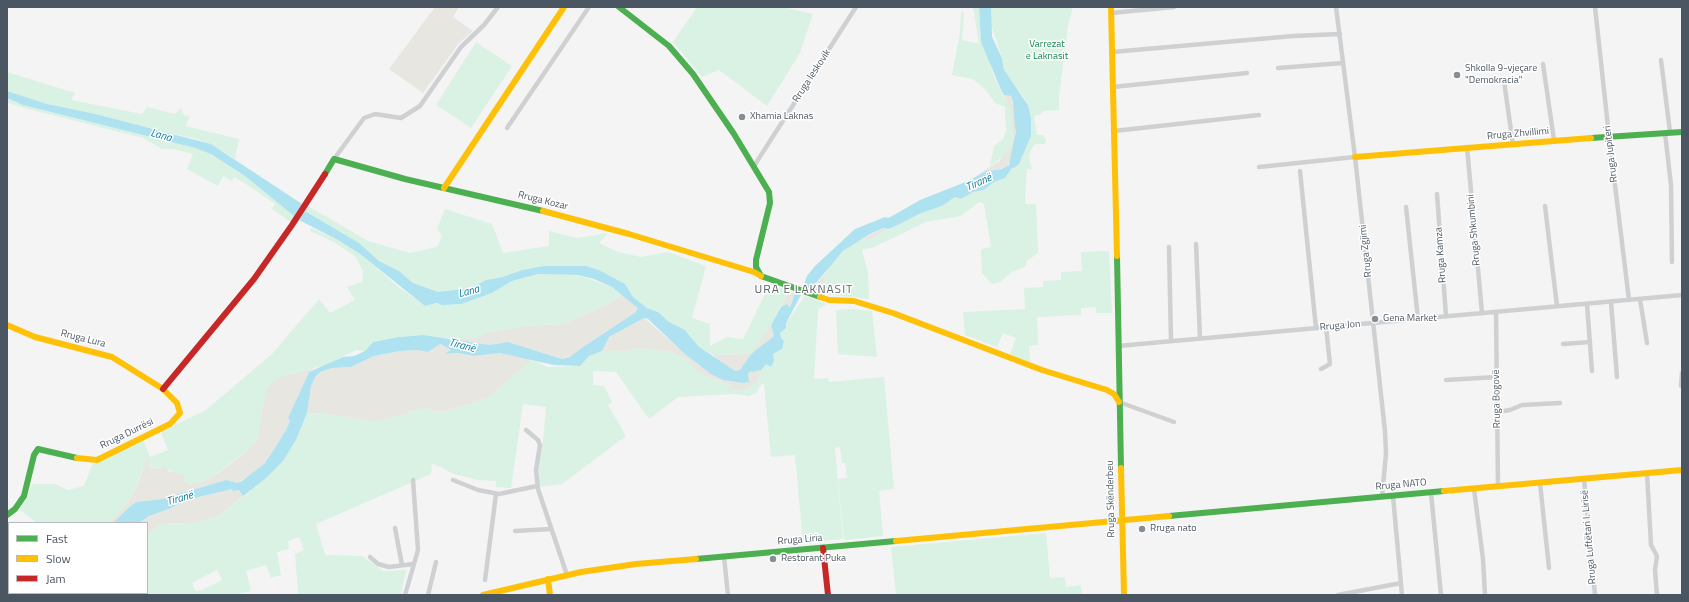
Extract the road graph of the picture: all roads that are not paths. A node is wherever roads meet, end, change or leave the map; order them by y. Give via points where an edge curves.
1 (498, 7) edge
2 (564, 7) edge
3 (589, 7) edge
4 (619, 7) edge
5 (856, 7) edge
6 (1174, 7) edge
7 (1336, 7) edge
8 (1595, 7) edge
9 (1111, 10) edge
10 (1340, 34) junction
11 (1112, 52) junction
12 (1661, 60) dead end
13 (1343, 63) junction
14 (1543, 64) dead end
15 (1278, 68) dead end
16 (1248, 73) dead end
17 (1504, 81) dead end
18 (1113, 87) junction
19 (1259, 115) dead end
20 (507, 128) dead end
21 (1114, 131) junction
22 (1682, 132) edge
23 (1667, 133) junction
24 (1609, 136) junction
25 (1554, 140) junction
26 (1512, 145) junction
27 (1467, 147) junction
28 (1355, 157) junction
29 (334, 159) junction
30 (754, 166) junction
31 (1259, 167) dead end
32 (1300, 171) dead end
33 (444, 188) junction
34 (1437, 194) dead end
35 (1545, 206) dead end
36 (1406, 207) dead end
37 (1196, 244) dead end
38 (1168, 247) dead end
39 (756, 260) junction
40 (1672, 262) dead end
41 (745, 269) junction
42 (764, 278) junction
43 (1682, 295) edge
44 (1640, 299) junction
45 (1629, 300) junction
46 (1611, 302) junction
47 (1587, 304) junction
48 (1557, 306) junction
49 (1496, 312) junction
50 (1482, 313) junction
51 (1446, 316) junction
52 (1418, 319) junction
53 (1374, 323) junction
54 (7, 324) edge
55 (1326, 327) junction
56 (1316, 328) junction
57 (1200, 338) junction
58 (1171, 341) junction
59 (1590, 342) junction
60 (1647, 343) dead end
61 (1563, 344) dead end
62 (1118, 346) junction
63 (1321, 369) dead end
64 (1592, 371) dead end
65 (1682, 373) edge
66 (1497, 377) junction
67 (1617, 377) dead end
68 (1446, 380) dead end
69 (1119, 381) junction
70 (1681, 386) dead end
71 (163, 389) junction
72 (1107, 390) junction
73 (1119, 402) junction
74 (1560, 403) dead end
75 (1498, 412) junction
76 (178, 417) joint
77 (1174, 422) dead end
78 (526, 430) dead end
79 (1682, 470) edge
80 (1647, 473) junction
81 (1584, 479) junction
82 (413, 480) dead end
83 (453, 480) dead end
84 (1540, 483) junction
85 (537, 486) junction
86 (1498, 487) junction
87 (1474, 489) junction
88 (1431, 492) junction
89 (496, 494) junction
90 (1382, 496) junction
91 (1393, 496) junction
92 (7, 515) edge
93 (1122, 520) junction
94 (395, 528) dead end
95 (551, 529) junction
96 (515, 531) dead end
97 (823, 548) junction
98 (370, 557) dead end
99 (724, 557) junction
100 (436, 562) dead end
101 (413, 564) junction
102 (402, 565) junction
103 (1549, 568) dead end
104 (567, 575) junction
105 (548, 579) junction
106 (485, 580) dead end
107 (1401, 583) junction
108 (405, 595) edge
109 (428, 595) edge
110 (483, 595) edge
111 (550, 595) edge
112 (728, 595) edge
113 (828, 595) edge
114 (1124, 595) edge
115 (1338, 595) edge
116 (1402, 595) edge
117 (1441, 595) edge
118 (1485, 595) edge
119 (1595, 595) edge
120 (1657, 595) edge

1 - 29 street via 461,47 420,106 401,118 375,114 364,118
2 - 33 street
3 - 20 street
4 - 30 street via 669,46 684,62
5 - 30 street, Rruga leskovik
6 - 9 street
7 - 10 street, Rruga Zgjimi
8 - 24 street, Rruga Jupiteri
9 - 11 street, Rruga Skënderbeu
10 - 11 street
10 - 13 street, Rruga Zgjimi
11 - 18 street, Rruga Skënderbeu
12 - 23 street
13 - 15 street
13 - 28 street, Rruga Zgjimi
14 - 25 street
16 - 18 street
17 - 26 street
18 - 21 street, Rruga Skënderbeu
19 - 21 street
21 - 62 street, Rruga Skënderbeu
22 - 23 street, Rruga Zhvillimi
23 - 24 street, Rruga Zhvillimi
23 - 40 street
24 - 25 street, Rruga Zhvillimi
24 - 45 street, Rruga Jupiteri
25 - 26 street, Rruga Zhvillimi
26 - 27 street, Rruga Zhvillimi
27 - 28 street, Rruga Zhvillimi
27 - 50 street, Rruga Shkumbini
28 - 31 street
28 - 53 street, Rruga Zgjimi
29 - 33 street, Rruga Kozar
29 - 71 street via 240,298
30 - 39 street via 771,199
32 - 56 street
33 - 41 street, Rruga Kozar via 559,215
34 - 51 street, Rruga Kamza
35 - 48 street
36 - 52 street
37 - 57 street
38 - 58 street
39 - 41 street via 753,266
39 - 42 street via 756,266
41 - 42 street, Rruga Kozar
42 - 72 street via 829,300 866,304 1042,370
43 - 44 street, Rruga Jon
44 - 45 street, Rruga Jon
44 - 60 street
45 - 46 street, Rruga Jon
46 - 47 street, Rruga Jon
46 - 67 street
47 - 48 street, Rruga Jon
47 - 59 street
48 - 49 street, Rruga Jon
49 - 50 street, Rruga Jon
49 - 66 street, Rruga Bogovë
50 - 51 street, Rruga Jon
51 - 52 street, Rruga Jon
52 - 53 street, Rruga Jon
53 - 55 street, Rruga Jon
53 - 90 street, Rruga Zgjimi via 1386,454
54 - 71 street, Rruga Lura via 36,337 112,357
55 - 56 street, Rruga Jon
55 - 63 street via 1330,364
56 - 57 street, Rruga Jon
57 - 58 street, Rruga Jon
58 - 62 street, Rruga Jon
59 - 61 street
59 - 64 street
62 - 69 street, Rruga Skënderbeu
65 - 70 street
66 - 68 street
66 - 75 street, Rruga Bogovë
69 - 72 street via 1115,388
69 - 73 street, Rruga Skënderbeu
71 - 76 street, Rruga Lura via 178,406
72 - 73 street via 1114,394
73 - 77 street
73 - 93 street, Rruga Skënderbeu
74 - 75 street via 1522,405
75 - 86 street, Rruga Bogovë
76 - 92 street, Rruga Durrësi via 170,424 97,460 84,460 38,449 34,454 24,496
78 - 85 street via 538,440 540,446 536,470
79 - 80 street, Rruga NATO
80 - 81 street, Rruga NATO
80 - 120 street via 1651,545 1657,556
81 - 84 street, Rruga NATO
81 - 119 street, Rruga Luftëtari I. Lirisë
82 - 101 street via 418,544
83 - 89 street
84 - 86 street, Rruga NATO
84 - 103 street
85 - 89 street
85 - 95 street
86 - 87 street, Rruga NATO
87 - 88 street, Rruga NATO
87 - 118 street
88 - 91 street, Rruga NATO
88 - 117 street
89 - 106 street
90 - 91 street, Rruga NATO
90 - 93 street, Rruga NATO
91 - 107 street
93 - 97 street, Rruga Liria
93 - 114 street, Rruga Skënderbeu
94 - 102 street
95 - 96 street
95 - 104 street
97 - 99 street, Rruga Liria
97 - 113 street
98 - 102 street via 378,564 388,567
99 - 104 street, Rruga Liria via 636,564
99 - 112 street
100 - 109 street
101 - 102 street
101 - 108 street
104 - 105 street, Rruga Liria
105 - 110 street, Rruga Liria
105 - 111 street
107 - 115 street
107 - 116 street

